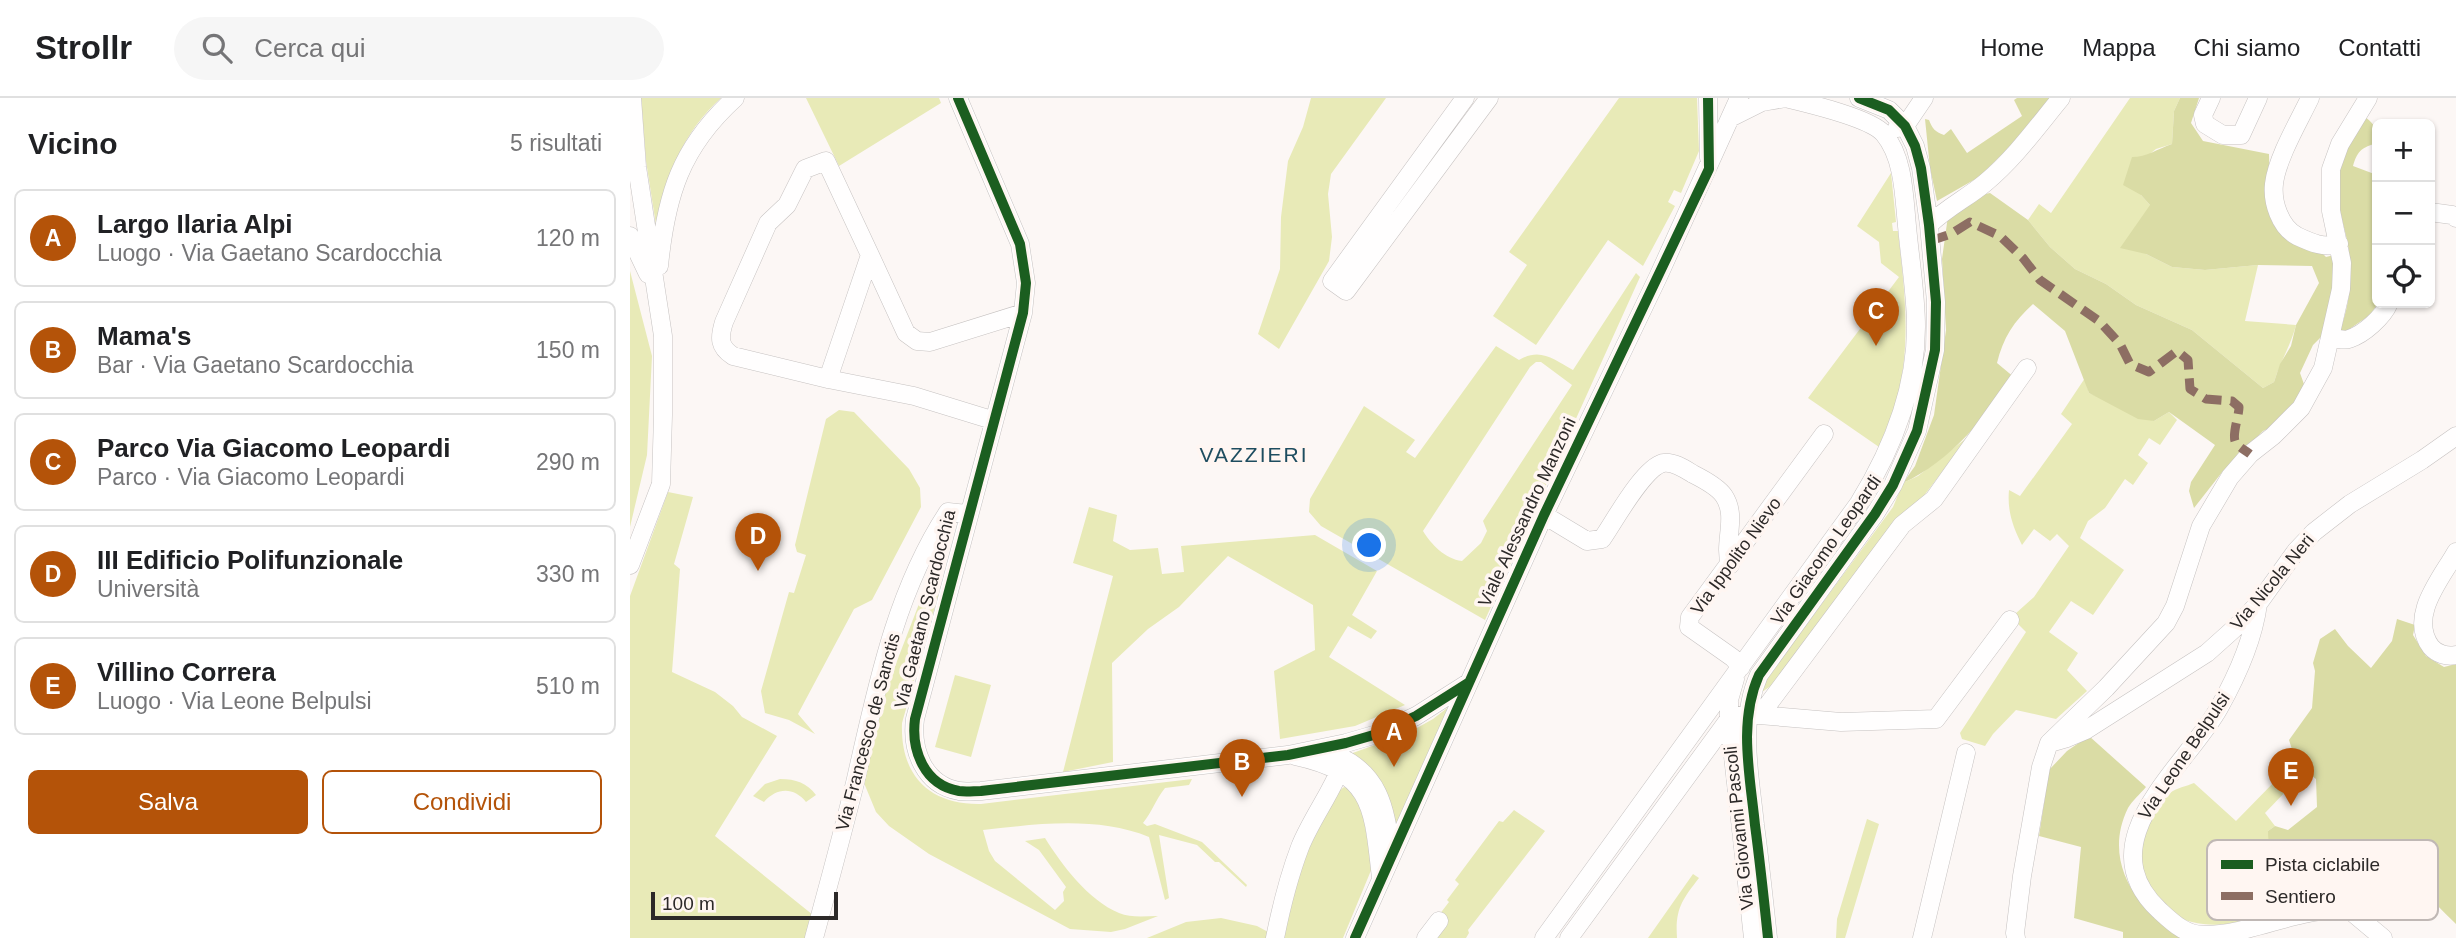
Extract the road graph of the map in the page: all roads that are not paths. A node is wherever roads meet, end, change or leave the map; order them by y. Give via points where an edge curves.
1 (632, 98) edge
2 (735, 98) edge
3 (1465, 98) edge
4 (1489, 98) edge
5 (1708, 98) edge
6 (1719, 98) edge
7 (1738, 98) edge
8 (1785, 98) edge
9 (1859, 98) edge
10 (1924, 98) edge
11 (2061, 98) edge
12 (2211, 98) edge
13 (2258, 98) edge
14 (2310, 98) edge
15 (2368, 98) edge
16 (959, 104) edge
17 (1895, 104) edge
18 (1730, 118) junction
19 (1905, 125) junction
20 (1883, 132) junction
21 (1709, 169) junction
22 (1923, 187) junction
23 (1903, 190) junction
24 (2435, 213) edge
25 (2456, 218) edge
26 (1929, 225) junction
27 (630, 236) edge
28 (2339, 244) junction
29 (870, 255) junction
30 (656, 291) junction
31 (1936, 302) junction
32 (1914, 304) junction
33 (2387, 308) edge
34 (1023, 313) junction
35 (2332, 338) junction
36 (2027, 368) dead end
37 (828, 379) junction
38 (992, 420) junction
39 (1824, 434) dead end
40 (2456, 436) edge
41 (1859, 503) junction
42 (967, 514) junction
43 (1875, 514) junction
44 (1544, 515) junction
45 (2456, 552) edge
46 (630, 565) edge
47 (1730, 565) junction
48 (2258, 604) junction
49 (2010, 620) dead end
50 (2456, 655) edge
51 (1741, 667) junction
52 (1468, 683) junction
53 (1754, 714) junction
54 (1728, 719) junction
55 (2049, 743) junction
56 (1319, 748) junction
57 (1966, 753) dead end
58 (1288, 755) junction
59 (1342, 765) junction
60 (1392, 855) junction
61 (1589, 877) junction
62 (1381, 881) junction
63 (1605, 888) junction
64 (2280, 920) edge
65 (2361, 920) edge
66 (1439, 921) dead end
67 (814, 938) edge
68 (1275, 938) edge
69 (1355, 938) edge
70 (1426, 938) edge
71 (1544, 938) edge
72 (1569, 938) edge
73 (1754, 938) edge
74 (1768, 938) edge
75 (1922, 938) edge
76 (2017, 938) edge
77 (2383, 938) edge

1 - 30 street via 637,167
2 - 30 street via 708,123 674,186 662,234
3 - 4 street via 1387,220
5 - 21 street, Viale Alessandro Manzoni
6 - 7 street
7 - 18 street, Viale Alessandro Manzoni
8 - 18 street via 1762,102
8 - 20 street via 1850,116
9 - 17 street, Via Giacomo Leopardi
10 - 19 street
11 - 26 street via 1984,184
12 - 13 street via 2203,115 2206,124 2223,135 2241,135
14 - 28 street via 2274,184 2278,215 2292,233 2315,244
15 - 28 street via 2340,144 2331,169 2331,211
16 - 34 street, Via Gaetano Scardocchia via 1020,244 1026,283
17 - 19 street, Via Giacomo Leopardi
17 - 20 street
18 - 21 street, Viale Alessandro Manzoni
19 - 20 street
19 - 22 street, Via Giacomo Leopardi via 1915,146
20 - 23 street, Via Giacomo Leopardi via 1893,149
21 - 44 street, Viale Alessandro Manzoni
22 - 23 street
22 - 26 street, Via Giacomo Leopardi
23 - 32 street, Via Giacomo Leopardi
24 - 25 street
26 - 31 street, Via Giacomo Leopardi
27 - 30 street
28 - 35 street via 2341,289
29 - 34 street via 906,333 917,341 930,342
29 - 37 street
29 - 37 street via 826,161 805,169 787,205 768,223 724,322 719,338 733,356
30 - 46 street via 663,335 661,484
31 - 32 street
31 - 43 street, Via Giacomo Leopardi via 1936,350 1922,412 1907,458
32 - 41 street, Via Giacomo Leopardi via 1916,328 1904,402 1876,475
33 - 35 street via 2362,332 2347,340
34 - 38 street, Via Gaetano Scardocchia
35 - 55 street via 2323,368 2301,408 2230,477 2201,526 2166,623
36 - 53 street via 1934,499 1902,526
37 - 38 street via 914,396
38 - 42 street, Via Gaetano Scardocchia
39 - 47 street, Via Ippolito Nievo
40 - 48 street, Via Nicola Neri via 2314,532
41 - 43 street
41 - 51 street, Via Giacomo Leopardi
42 - 58 street, Via Gaetano Scardocchia via 913,735 916,754 940,784 958,791 981,791
42 - 67 street, Via Francesco de Sanctis via 948,512 919,566 892,637
43 - 53 street, Via Giacomo Leopardi via 1759,675 1753,690
44 - 47 street via 1587,541 1602,539 1651,470 1663,463 1676,465 1724,496 1732,520 1727,553
44 - 52 street, Viale Alessandro Manzoni
45 - 50 street via 2427,602 2423,620 2432,648
47 - 51 street, Via Ippolito Nievo via 1690,617 1689,627
48 - 55 street, Via Nicola Neri via 2207,653 2085,730
48 - 64 street, Via Leone Belpulsi via 2254,629 2218,711 2139,824 2133,845 2137,877 2154,906 2185,931 2223,934
49 - 53 street via 1936,719 1841,722
51 - 54 street, Via Giacomo Leopardi
51 - 61 street, Via Giacomo Leopardi
52 - 56 street, Via Gaetano Scardocchia via 1377,734
52 - 60 street, Viale Alessandro Manzoni
53 - 54 street
53 - 74 street, Via Giovanni Pascoli via 1748,755
54 - 63 street, Via Giacomo Leopardi
54 - 73 street, Via Giovanni Pascoli
55 - 76 street via 2022,876
56 - 58 street, Via Gaetano Scardocchia
56 - 59 street, Via Gaetano Scardocchia
57 - 75 street
58 - 59 street, Via Gaetano Scardocchia
59 - 60 street, Via Gaetano Scardocchia via 1358,767 1370,778 1386,819
59 - 62 street, Via Gaetano Scardocchia via 1370,809
59 - 68 street via 1299,848
60 - 62 street, Viale Alessandro Manzoni
61 - 63 street
61 - 71 street, Via Giacomo Leopardi
62 - 69 street, Viale Alessandro Manzoni
63 - 72 street, Via Giacomo Leopardi
65 - 77 street, Via Leone Belpulsi
66 - 70 street

